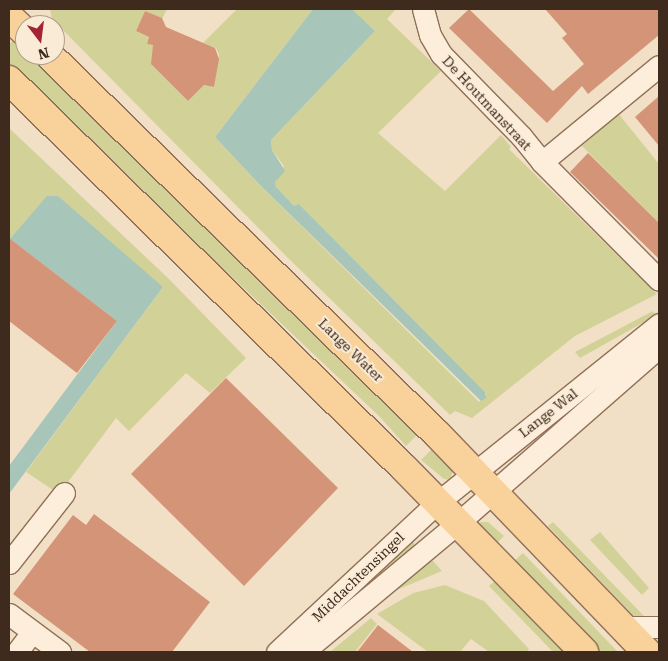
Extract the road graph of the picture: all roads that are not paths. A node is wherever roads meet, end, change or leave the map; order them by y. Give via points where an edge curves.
1 (426, 11) edge
2 (59, 65) edge
3 (659, 66) edge
4 (9, 80) edge
5 (542, 162) junction
6 (659, 280) edge
7 (659, 324) edge
8 (659, 346) edge
9 (474, 472) junction
10 (494, 492) junction
11 (64, 493) dead end
12 (438, 502) junction
13 (458, 523) junction
14 (9, 563) edge
15 (9, 614) edge
16 (622, 627) junction
17 (659, 627) edge
18 (32, 632) junction
19 (17, 652) edge
20 (60, 652) edge
21 (277, 652) edge
22 (303, 652) edge
23 (584, 652) edge
24 (647, 652) edge

1 - 5 street, De Houtmanstraat via 430,35 441,54
2 - 9 main road, Lange Water
3 - 5 street, De Houtmanstraat
4 - 12 main road
5 - 6 street, De Houtmanstraat
7 - 9 street, Lange Wal
8 - 10 street, Lange Wal
9 - 10 main road, Lange Water
9 - 12 street, Lange Wal
10 - 13 street, Lange Wal
10 - 16 main road, Lange Water
11 - 14 street
12 - 13 main road
12 - 21 street, Middachtensingel
13 - 22 street, Middachtensingel
13 - 23 main road
15 - 18 street
16 - 17 street
16 - 24 main road, Lange Water
18 - 19 street
18 - 20 street

